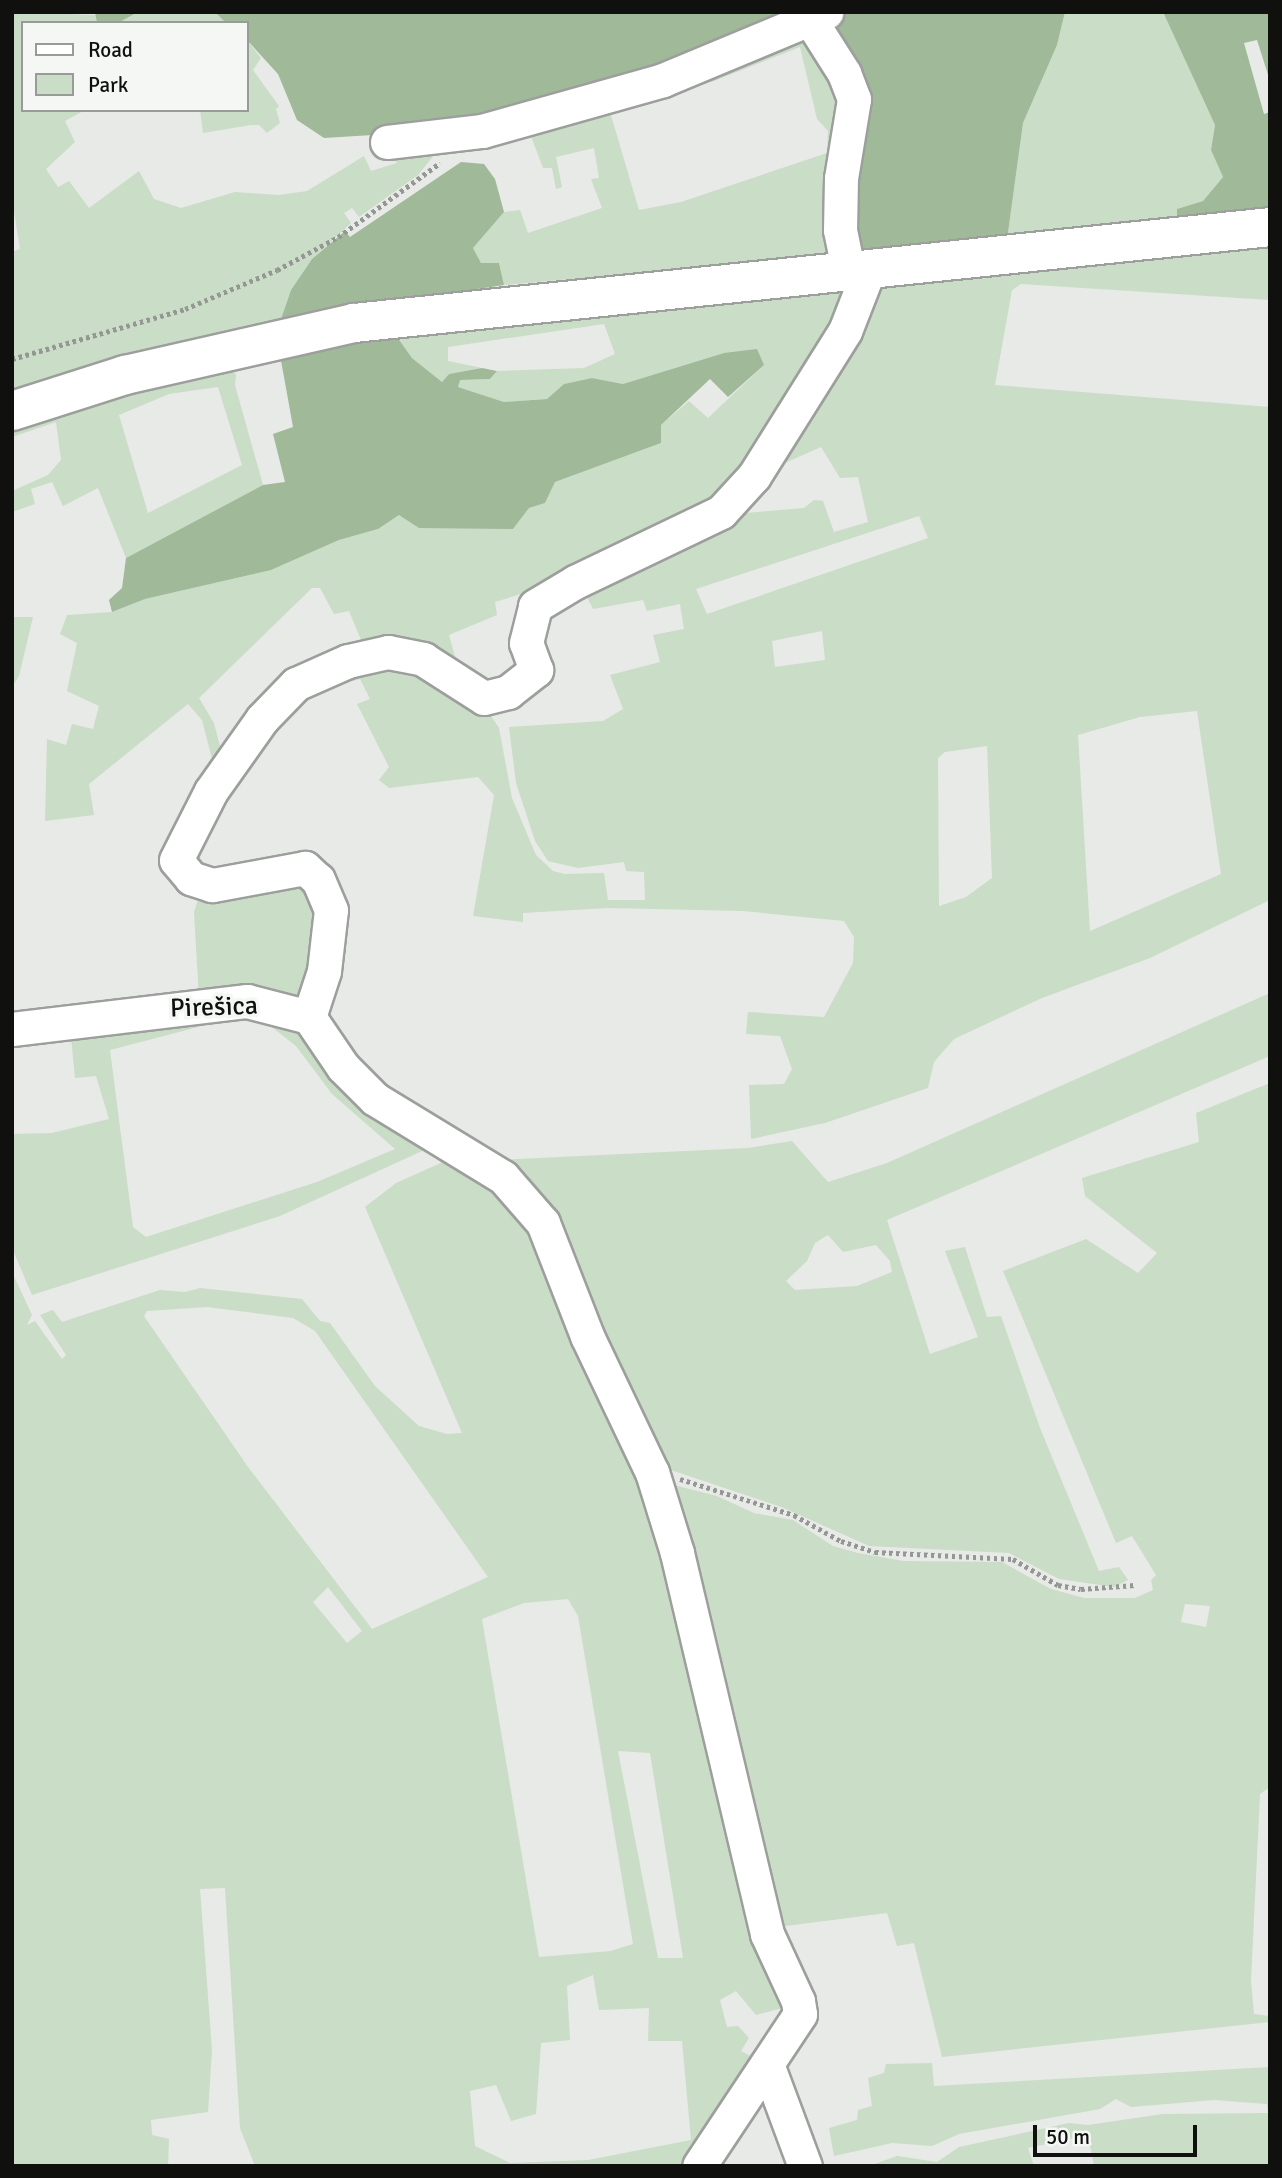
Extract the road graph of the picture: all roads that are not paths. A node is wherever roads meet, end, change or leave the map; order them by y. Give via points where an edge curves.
1 (819, 17) edge
2 (387, 142) dead end
3 (1270, 227) edge
4 (859, 273) junction
5 (12, 411) edge
6 (309, 1017) junction
7 (12, 1029) edge
8 (767, 2064) junction
9 (699, 2166) edge
10 (805, 2166) edge

1 - 2 street via 663,80 482,131
1 - 4 street via 854,99 841,178 841,230
3 - 4 main road
4 - 5 main road via 354,323 125,375
4 - 6 street via 845,331 754,476 721,512 535,606 526,643 536,670 508,692 484,698 423,659 388,652 348,662 296,684 262,719 211,791 176,860 191,878 212,885 305,868 318,880 331,909 324,971
6 - 7 street, Pirešica via 247,1001
6 - 8 street via 343,1067 375,1098 503,1177 531,1203 652,1472 677,1553 767,1934 798,2001 800,2014
8 - 9 street
8 - 10 street

